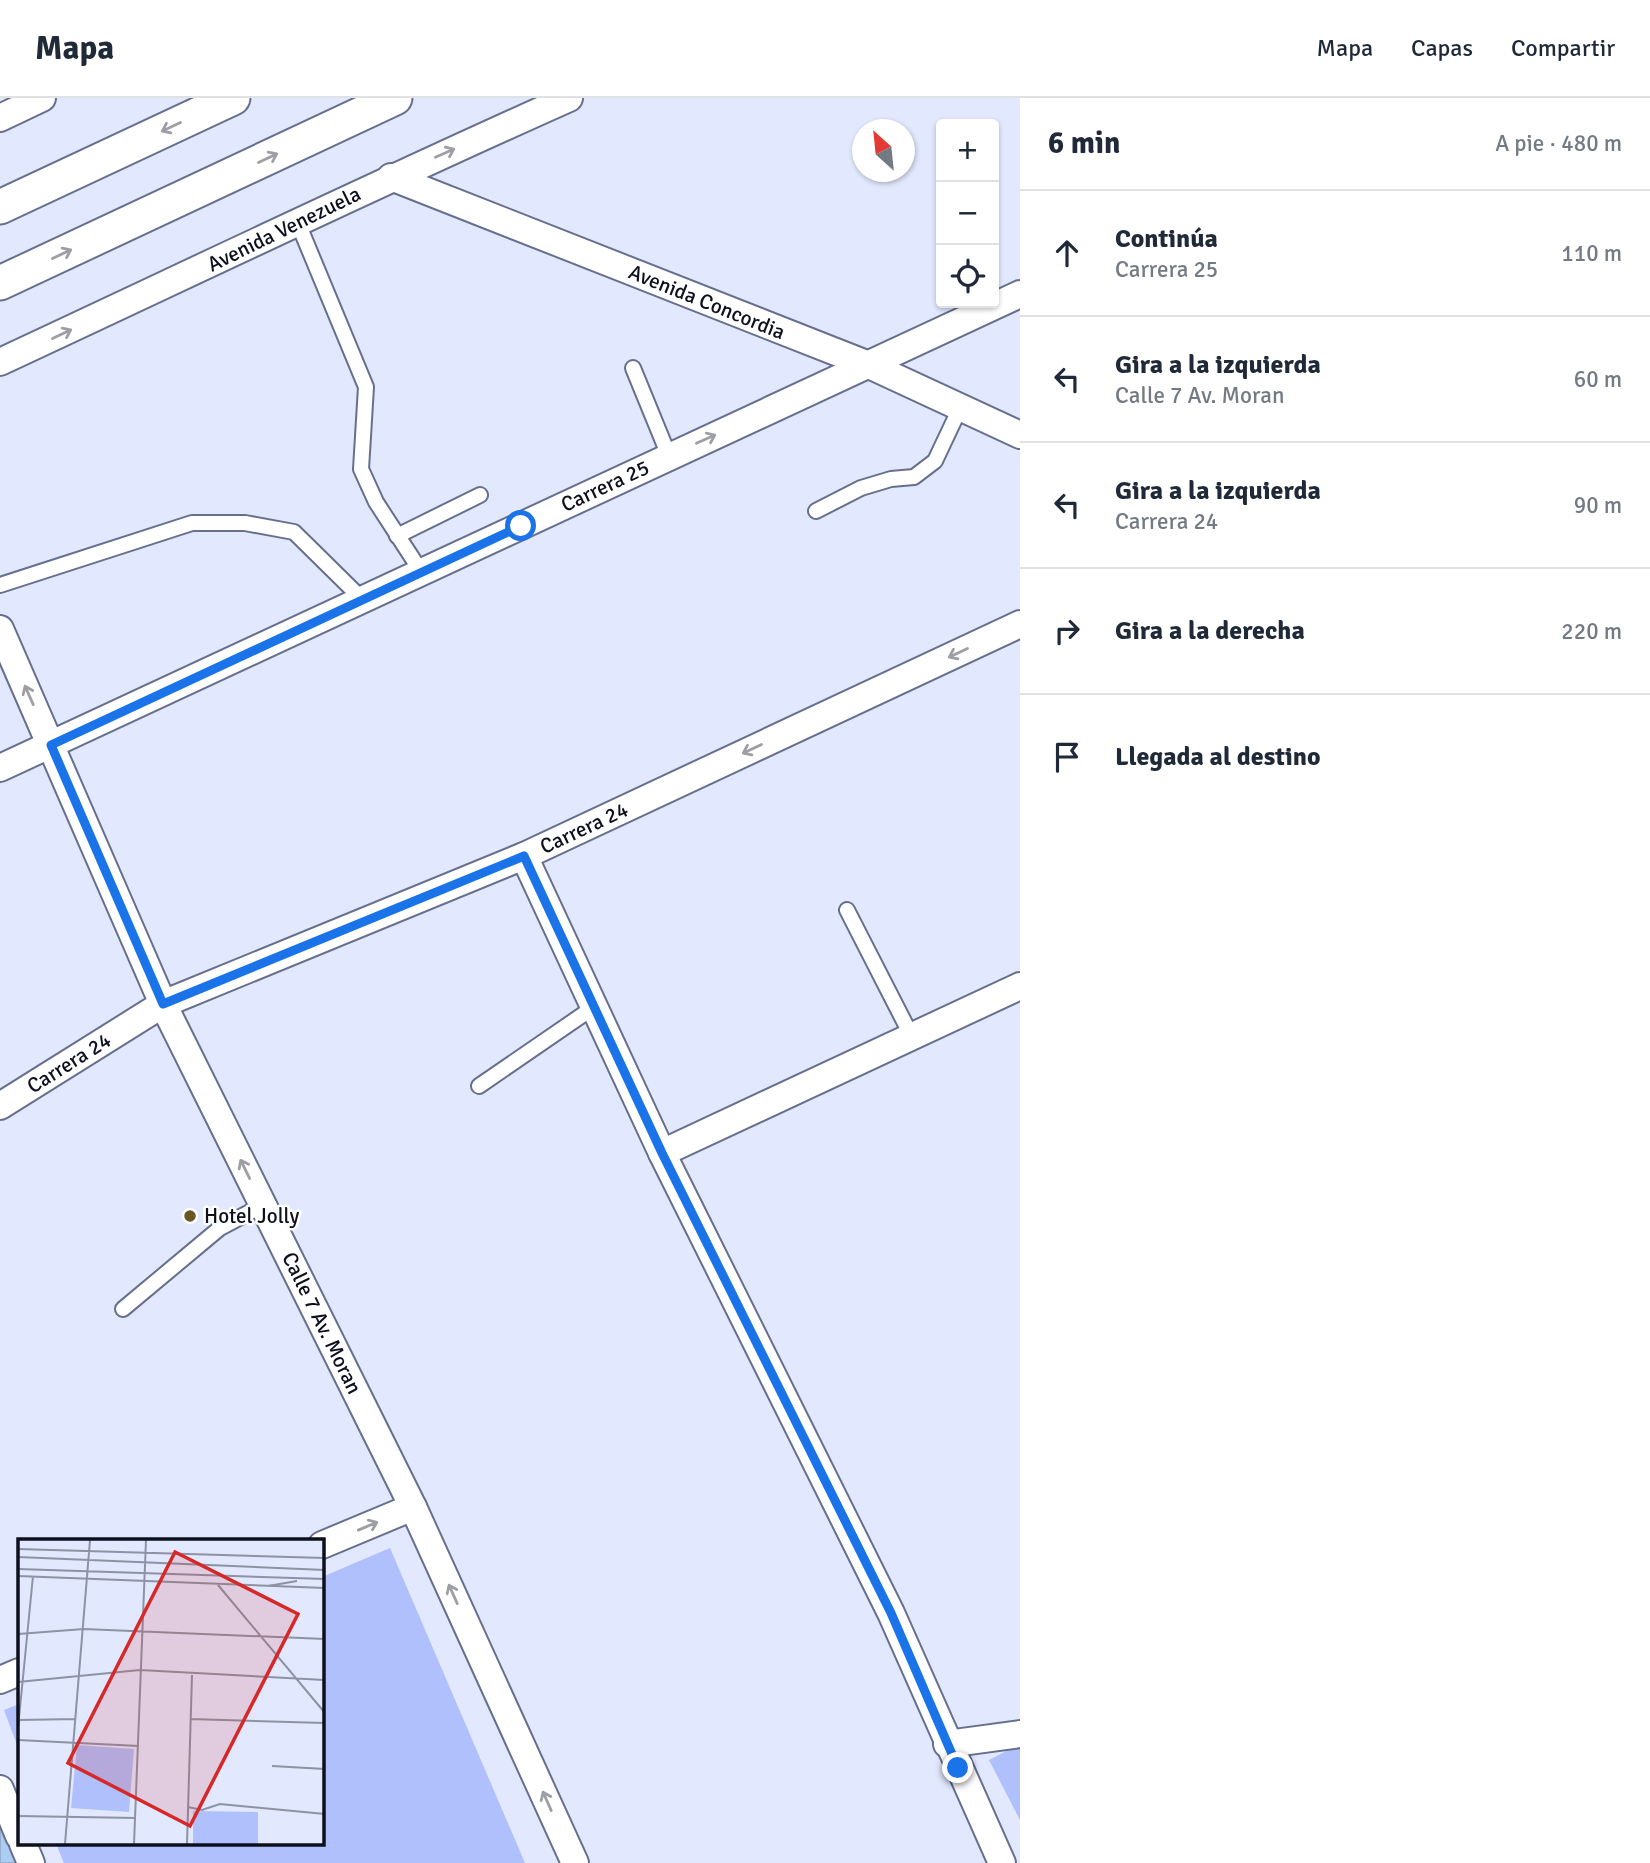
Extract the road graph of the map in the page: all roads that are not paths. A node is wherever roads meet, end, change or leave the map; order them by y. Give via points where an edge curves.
1 (42, 98) edge
2 (233, 98) edge
3 (395, 98) edge
4 (569, 98) edge
5 (0, 118) edge
6 (391, 177) junction
7 (0, 207) edge
8 (298, 223) junction
9 (0, 283) edge
10 (1020, 294) edge
11 (0, 362) edge
12 (869, 365) junction
13 (633, 368) dead end
14 (960, 408) junction
15 (1020, 435) edge
16 (668, 456) junction
17 (480, 495) dead end
18 (816, 511) dead end
19 (397, 536) junction
20 (422, 573) junction
21 (0, 585) edge
22 (363, 600) junction
23 (1020, 624) edge
24 (0, 629) edge
25 (51, 745) junction
26 (0, 768) edge
27 (524, 856) junction
28 (847, 910) dead end
29 (1020, 986) edge
30 (163, 1004) junction
31 (594, 1007) junction
32 (912, 1037) junction
33 (479, 1086) dead end
34 (0, 1106) edge
35 (662, 1153) junction
36 (263, 1205) junction
37 (123, 1309) dead end
38 (413, 1507) junction
39 (324, 1544) edge
40 (18, 1672) edge
41 (0, 1680) edge
42 (1020, 1734) edge
43 (947, 1744) junction
44 (0, 1789) edge
45 (18, 1834) edge
46 (24, 1846) edge
47 (31, 1863) edge
48 (575, 1863) edge
49 (1002, 1863) edge

1 - 5 street
2 -> 7 street
9 -> 3 street
6 -> 4 street, Avenida Venezuela
6 - 8 street, Avenida Venezuela
6 - 12 street, Avenida Concordia
11 -> 8 street, Avenida Venezuela
8 - 19 lane via 366,387 361,469
10 - 12 street, Carrera 25
12 - 14 street, Avenida Concordia
16 -> 12 street, Carrera 25
13 - 16 lane
14 - 15 street, Avenida Concordia
14 - 18 lane via 935,461 914,477 861,488
16 - 20 street, Carrera 25
17 - 19 lane
19 - 20 lane
20 - 22 street, Carrera 25
21 - 22 lane via 192,523 245,523 294,532
22 - 25 street, Carrera 25
23 -> 27 street, Carrera 24
25 -> 24 street, Calle 7 Av. Moran
25 - 26 street, Carrera 25
25 - 30 street, Calle 7 Av. Moran
27 - 30 street, Carrera 24
27 - 31 street
28 - 32 lane
29 - 32 street
30 - 34 street, Carrera 24
36 -> 30 street, Calle 7 Av. Moran
31 - 33 lane
31 - 35 street
32 - 35 street
35 - 43 street via 891,1613
36 - 37 lane via 220,1228
36 - 38 street, Calle 7 Av. Moran
39 -> 38 street
48 -> 38 street, Calle 7 Av. Moran
40 - 41 street
42 - 43 street
43 - 49 street
44 - 45 street
46 - 47 street

